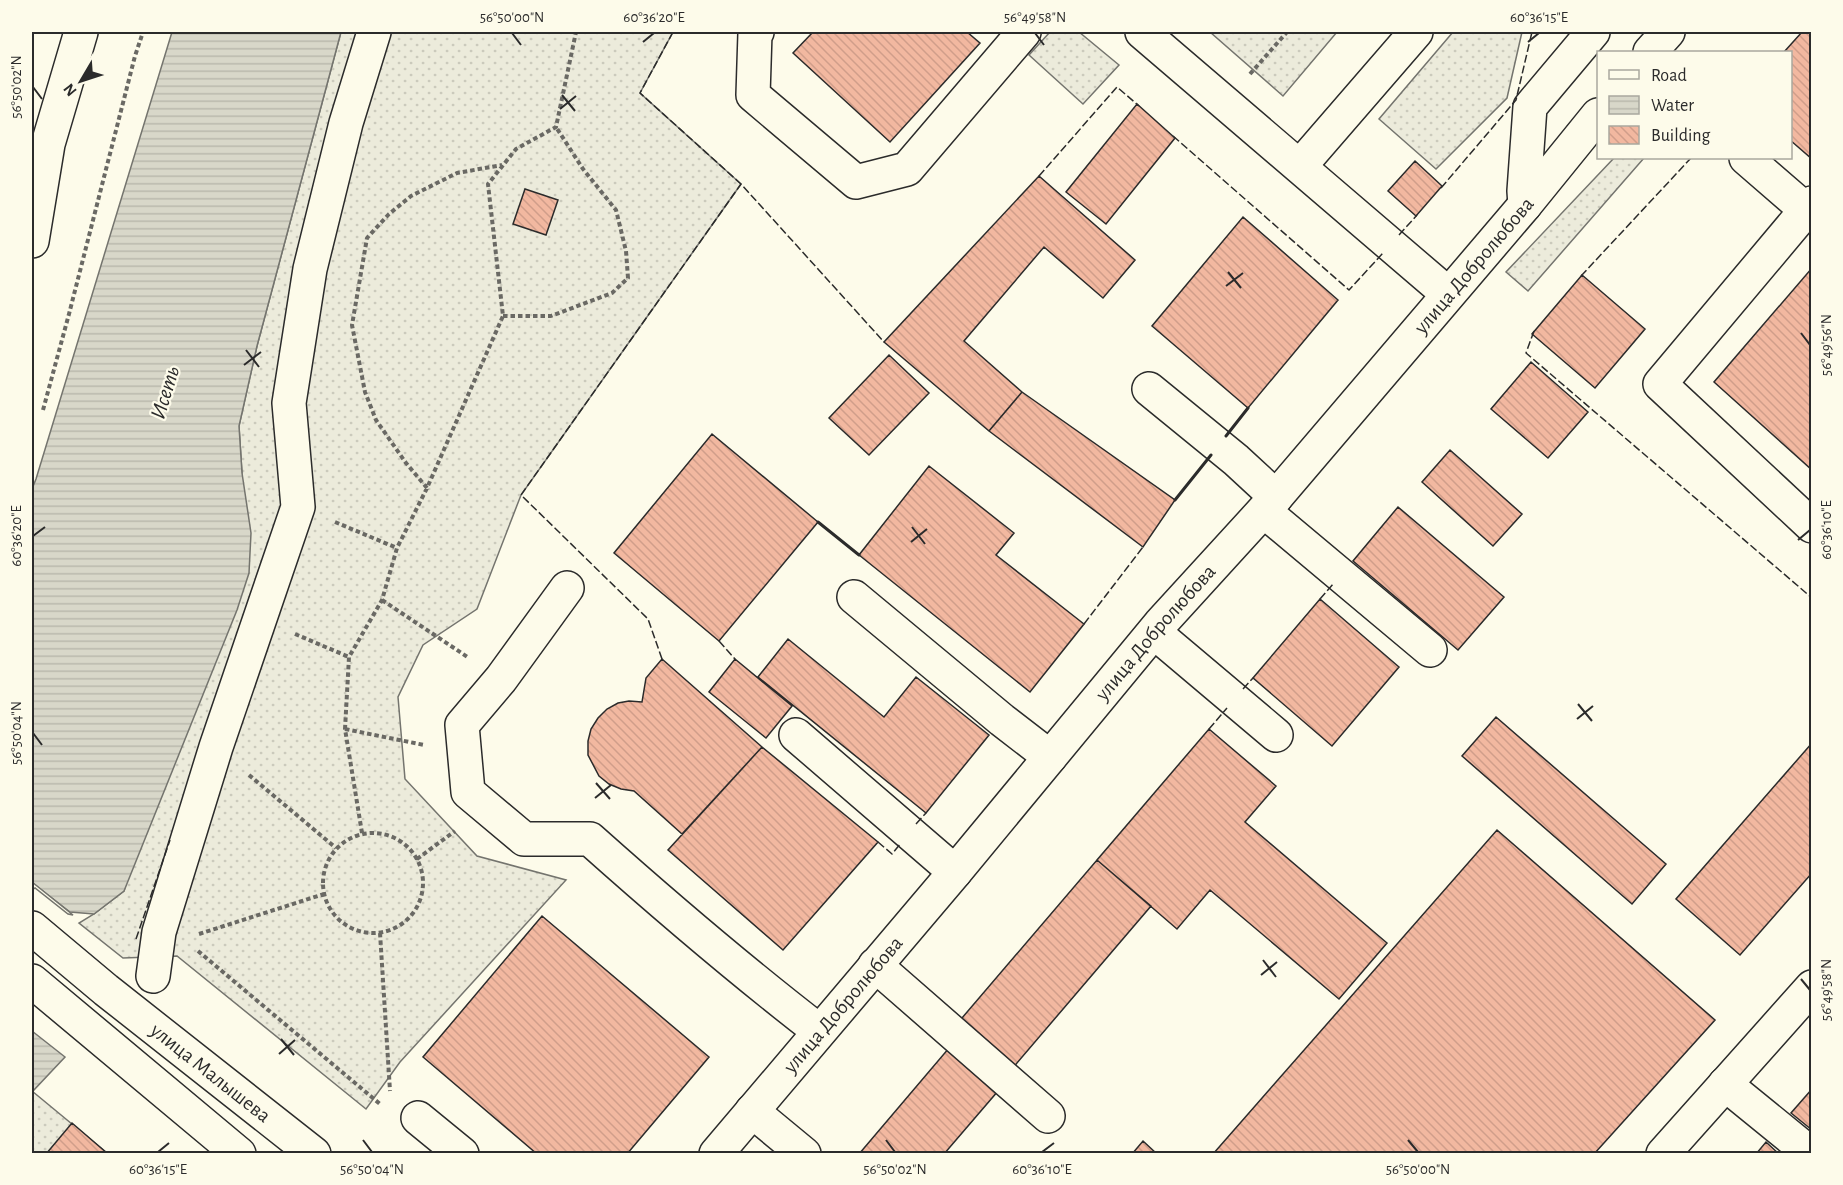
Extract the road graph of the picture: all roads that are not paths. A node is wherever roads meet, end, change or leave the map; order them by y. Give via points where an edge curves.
1 (81, 32) edge
2 (374, 32) edge
3 (757, 32) edge
4 (1024, 32) edge
5 (1142, 32) edge
6 (1416, 32) edge
7 (1593, 32) edge
8 (1668, 32) edge
9 (1651, 51) edge
10 (1597, 117) edge
11 (1747, 159) edge
12 (1300, 166) junction
13 (1525, 205) junction
14 (1809, 207) edge
15 (32, 241) edge
16 (1448, 294) junction
17 (1149, 388) dead end
18 (1270, 504) junction
19 (1812, 526) edge
20 (567, 588) dead end
21 (854, 597) dead end
22 (1154, 633) junction
23 (1430, 650) dead end
24 (796, 735) dead end
25 (1275, 735) dead end
26 (1050, 757) junction
27 (955, 872) junction
28 (32, 928) edge
29 (875, 965) junction
30 (153, 976) dead end
31 (32, 981) edge
32 (1812, 987) edge
33 (819, 1031) junction
34 (1725, 1084) junction
35 (404, 1110) road end
36 (752, 1111) junction
37 (1048, 1116) dead end
38 (239, 1154) edge
39 (314, 1154) edge
40 (462, 1154) edge
41 (716, 1154) edge
42 (804, 1154) edge
43 (1663, 1154) edge
44 (1811, 1154) edge

1 - 15 street via 48,144
2 - 30 street via 346,123 310,269 289,403 298,507 216,747 159,932
3 - 4 street via 753,95 856,182 907,170
5 - 12 street
6 - 12 street
7 - 13 street via 1530,107
8 - 9 street
10 - 13 street, улица Добролюбова
11 - 14 street
12 - 16 street
13 - 16 street, улица Добролюбова
14 - 19 street via 1660,384
16 - 18 street, улица Добролюбова
17 - 18 street via 1236,460
18 - 22 street, улица Добролюбова
18 - 23 street
20 - 33 street via 462,725 468,792 524,839 590,839
21 - 26 street
22 - 25 street
22 - 26 street, улица Добролюбова
24 - 27 street
26 - 27 street, улица Добролюбова
27 - 29 street, улица Добролюбова
28 - 39 street, улица Малышева
29 - 33 street, улица Добролюбова
29 - 37 street
31 - 38 street, улица Малышева
32 - 34 street
33 - 36 street, улица Добролюбова
34 - 43 street
34 - 44 street
35 - 40 street
36 - 41 street, улица Добролюбова
36 - 42 street

